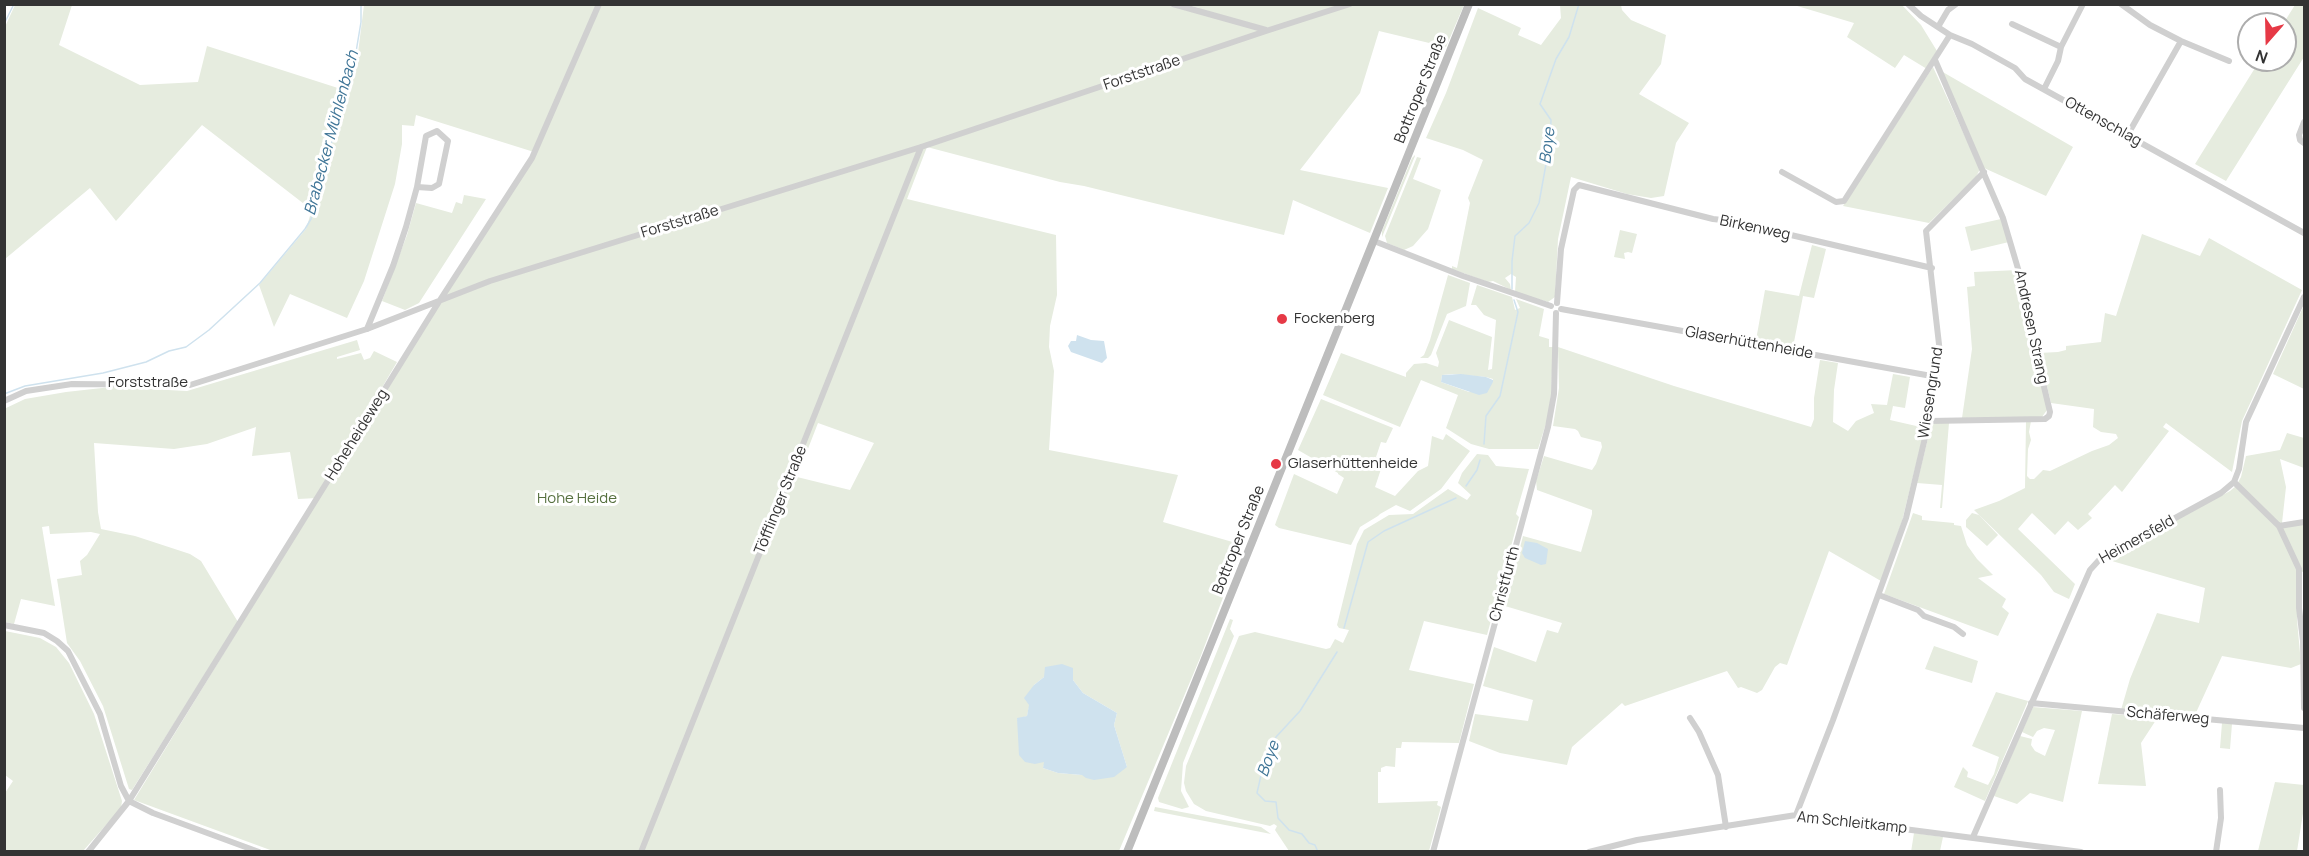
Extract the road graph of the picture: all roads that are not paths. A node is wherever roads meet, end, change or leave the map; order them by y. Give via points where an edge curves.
1 (599, 4) edge
2 (1173, 4) edge
3 (1350, 4) edge
4 (1469, 4) edge
5 (1908, 4) edge
6 (1956, 4) edge
7 (2083, 4) edge
8 (2121, 4) edge
9 (2012, 24) dead end
10 (1938, 27) junction
11 (1266, 31) junction
12 (1950, 35) junction
13 (2181, 41) junction
14 (2061, 47) junction
15 (1935, 60) junction
16 (2229, 61) dead end
17 (2044, 89) junction
18 (2304, 122) edge
19 (2127, 136) junction
20 (2304, 143) edge
21 (921, 147) junction
22 (1782, 172) dead end
23 (1984, 172) junction
24 (1579, 185) joint
25 (417, 188) junction
26 (2304, 233) edge
27 (1374, 241) junction
28 (1932, 268) junction
29 (2304, 297) edge
30 (440, 300) junction
31 (1556, 308) junction
32 (367, 329) junction
33 (1937, 377) junction
34 (4, 400) edge
35 (1929, 421) junction
36 (2234, 482) junction
37 (2304, 522) edge
38 (2279, 526) junction
39 (1879, 595) junction
40 (4, 625) edge
41 (1963, 634) dead end
42 (2031, 703) junction
43 (2304, 708) edge
44 (1690, 718) dead end
45 (2304, 728) edge
46 (2220, 790) dead end
47 (129, 801) junction
48 (1796, 815) junction
49 (1726, 827) junction
50 (1973, 837) junction
51 (88, 852) edge
52 (259, 852) edge
53 (641, 852) edge
54 (1127, 852) edge
55 (1433, 852) edge
56 (1589, 852) edge
57 (2081, 852) edge
58 (2216, 852) edge

1 - 30 street, Hoheheideweg via 532,158
2 - 11 street
3 - 11 street, Forststraße
4 - 27 main road, Bottroper Straße
5 - 10 street, Ottenschlag
6 - 10 street
7 - 14 street
8 - 13 street
9 - 14 street
10 - 12 street, Ottenschlag
11 - 21 street, Forststraße
12 - 15 street
12 - 17 street, Ottenschlag via 2014,68
13 - 16 street
13 - 19 street
14 - 17 street
15 - 22 street via 1842,202
15 - 23 street, Andresen Strang
17 - 19 street, Ottenschlag
18 - 20 street via 2299,135
19 - 26 street, Ottenschlag
21 - 30 street, Forststraße
21 - 53 street, Töfflinger Straße
23 - 28 street, Wiesengrund via 1927,228 1925,237
23 - 35 street, Andresen Strang via 2019,268 2050,412 2045,419
24 - 28 street, Birkenweg
24 - 31 street, Christfurth via 1574,190 1561,249
25 - 25 street via 426,136 437,131 448,141 439,184
25 - 32 street via 393,266
27 - 31 street, Glaserhüttenheide
27 - 54 main road, Bottroper Straße
28 - 33 street, Wiesengrund via 1940,353
29 - 36 street via 2246,422
30 - 32 street, Forststraße
30 - 47 street, Hoheheideweg
31 - 33 street, Glaserhüttenheide
31 - 55 street, Christfurth via 1554,394 1548,427
32 - 34 street, Forststraße via 190,385 72,384 26,391
33 - 35 street, Wiesengrund
35 - 39 street, Wiesengrund via 1906,518
36 - 38 street
36 - 42 street, Heimersfeld via 2093,565
37 - 38 street
38 - 43 street via 2299,569
39 - 41 street
39 - 48 street, Wiesengrund
40 - 47 street via 44,633 68,651 100,714
42 - 45 street, Schäferweg
42 - 50 street, Heimersfeld
44 - 49 street via 1718,775
46 - 58 street
47 - 51 street, Hoheheideweg
47 - 52 street
48 - 49 street, Am Schleitkamp
48 - 50 street, Am Schleitkamp
49 - 56 street, Am Schleitkamp via 1637,840
50 - 57 street, Am Schleitkamp

